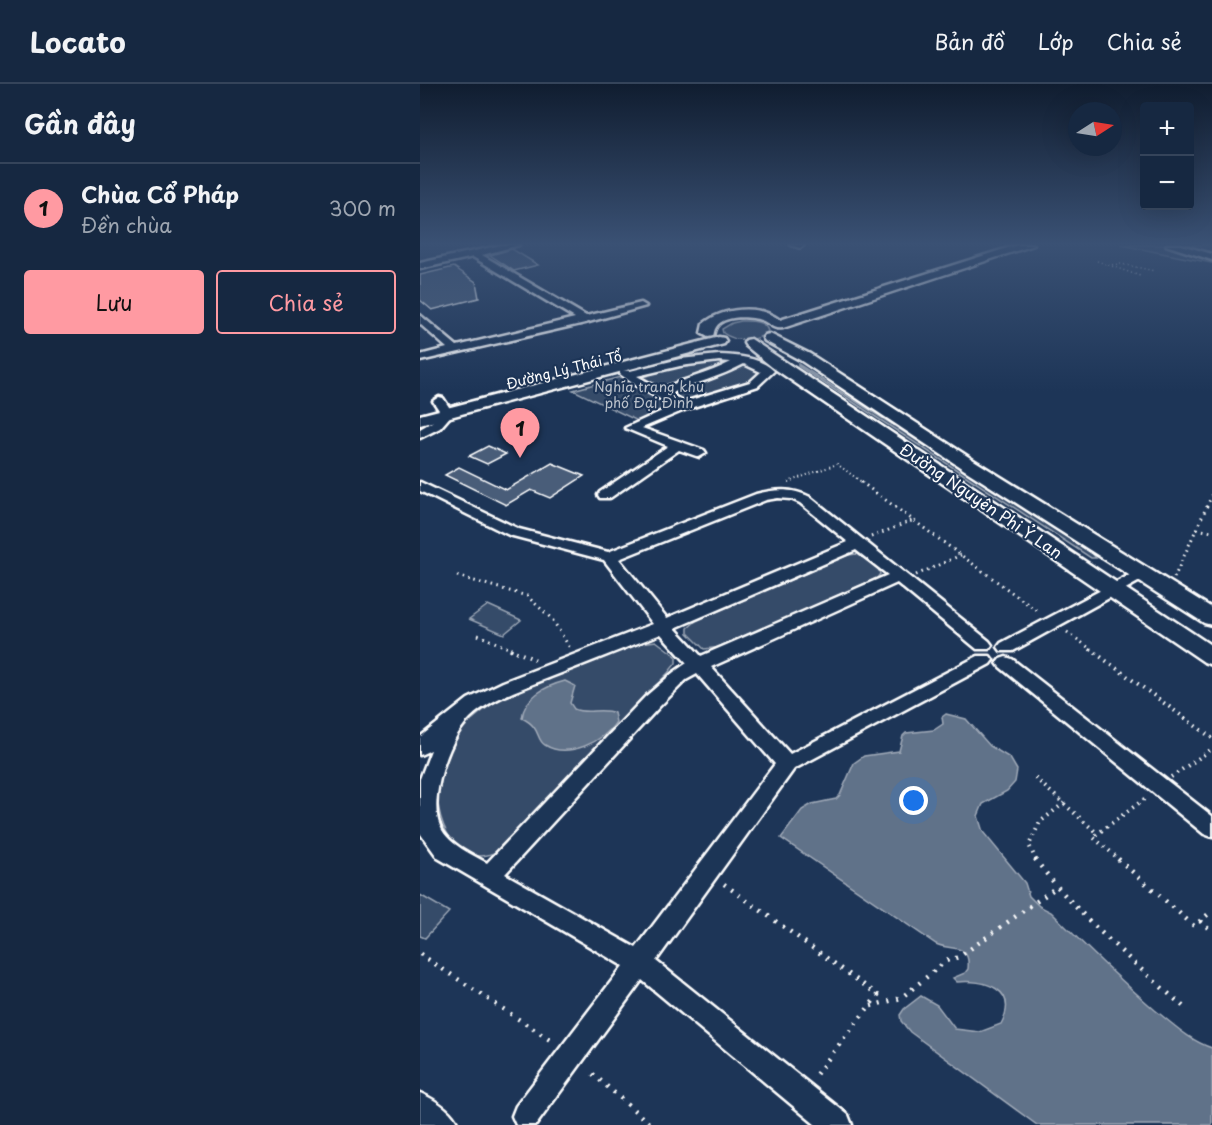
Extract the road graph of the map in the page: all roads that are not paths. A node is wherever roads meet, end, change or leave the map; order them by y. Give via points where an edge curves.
1 (541, 294) edge
2 (840, 294) edge
3 (885, 294) edge
4 (641, 306) dead end
5 (765, 317) junction
6 (420, 318) edge
7 (585, 320) junction
8 (774, 331) junction
9 (714, 337) junction
10 (751, 343) junction
11 (454, 350) junction
12 (420, 358) edge
13 (741, 361) junction
14 (624, 371) junction
15 (660, 394) junction
16 (683, 406) junction
17 (420, 407) edge
18 (443, 407) junction
19 (420, 420) edge
20 (420, 434) edge
21 (678, 445) junction
22 (699, 453) dead end
23 (420, 486) edge
24 (605, 495) dead end
25 (864, 541) junction
26 (609, 558) junction
27 (1143, 573) junction
28 (908, 576) junction
29 (1114, 589) junction
30 (1212, 618) edge
31 (664, 626) junction
32 (995, 654) junction
33 (1212, 657) edge
34 (698, 665) junction
35 (462, 714) junction
36 (420, 748) edge
37 (787, 764) junction
38 (423, 782) edge
39 (1212, 828) edge
40 (489, 876) junction
41 (640, 963) junction
42 (420, 1107) edge
43 (526, 1116) dead end
44 (444, 1125) edge
45 (838, 1125) edge

1 - 7 street
2 - 5 main road
3 - 8 main road
4 - 7 street
5 - 8 main road, Đường Nguyên Phi Ỷ Lan
5 - 9 main road via 724,317 710,324
6 - 11 street
7 - 11 street
8 - 10 main road
8 - 27 main road, Đường Nguyên Phi Ỷ Lan via 805,357 966,463
9 - 10 main road
9 - 14 main road, Đường Lý Thái Tổ
9 - 18 main road, Đường Lý Thái Tổ
10 - 29 main road, Đường Nguyên Phi Ỷ Lan
11 - 12 street
13 - 14 street via 706,358
13 - 15 street
13 - 16 street via 768,372 750,386
14 - 15 street
14 - 18 main road, Đường Lý Thái Tổ
15 - 16 street
16 - 21 street via 631,428
17 - 18 main road, Đường Lý Thái Tổ
18 - 19 main road, Đường Lý Thái Tổ
18 - 20 street via 436,424
21 - 22 street
21 - 24 street
23 - 26 street via 514,532
25 - 26 street via 806,500 776,494
25 - 28 street
25 - 31 street
26 - 31 street
27 - 29 street
27 - 30 main road, Đường Nguyên Phi Ỷ Lan
28 - 32 street
28 - 34 street
29 - 32 street
29 - 33 main road, Đường Nguyên Phi Ỷ Lan
31 - 34 street
31 - 35 street via 550,669 493,694
32 - 37 street
32 - 39 street
34 - 37 street
34 - 40 street via 652,702
35 - 36 street
35 - 38 street
37 - 41 street
38 - 40 street via 424,811 436,839 446,851
40 - 41 street
41 - 43 street
41 - 45 street
42 - 44 street

